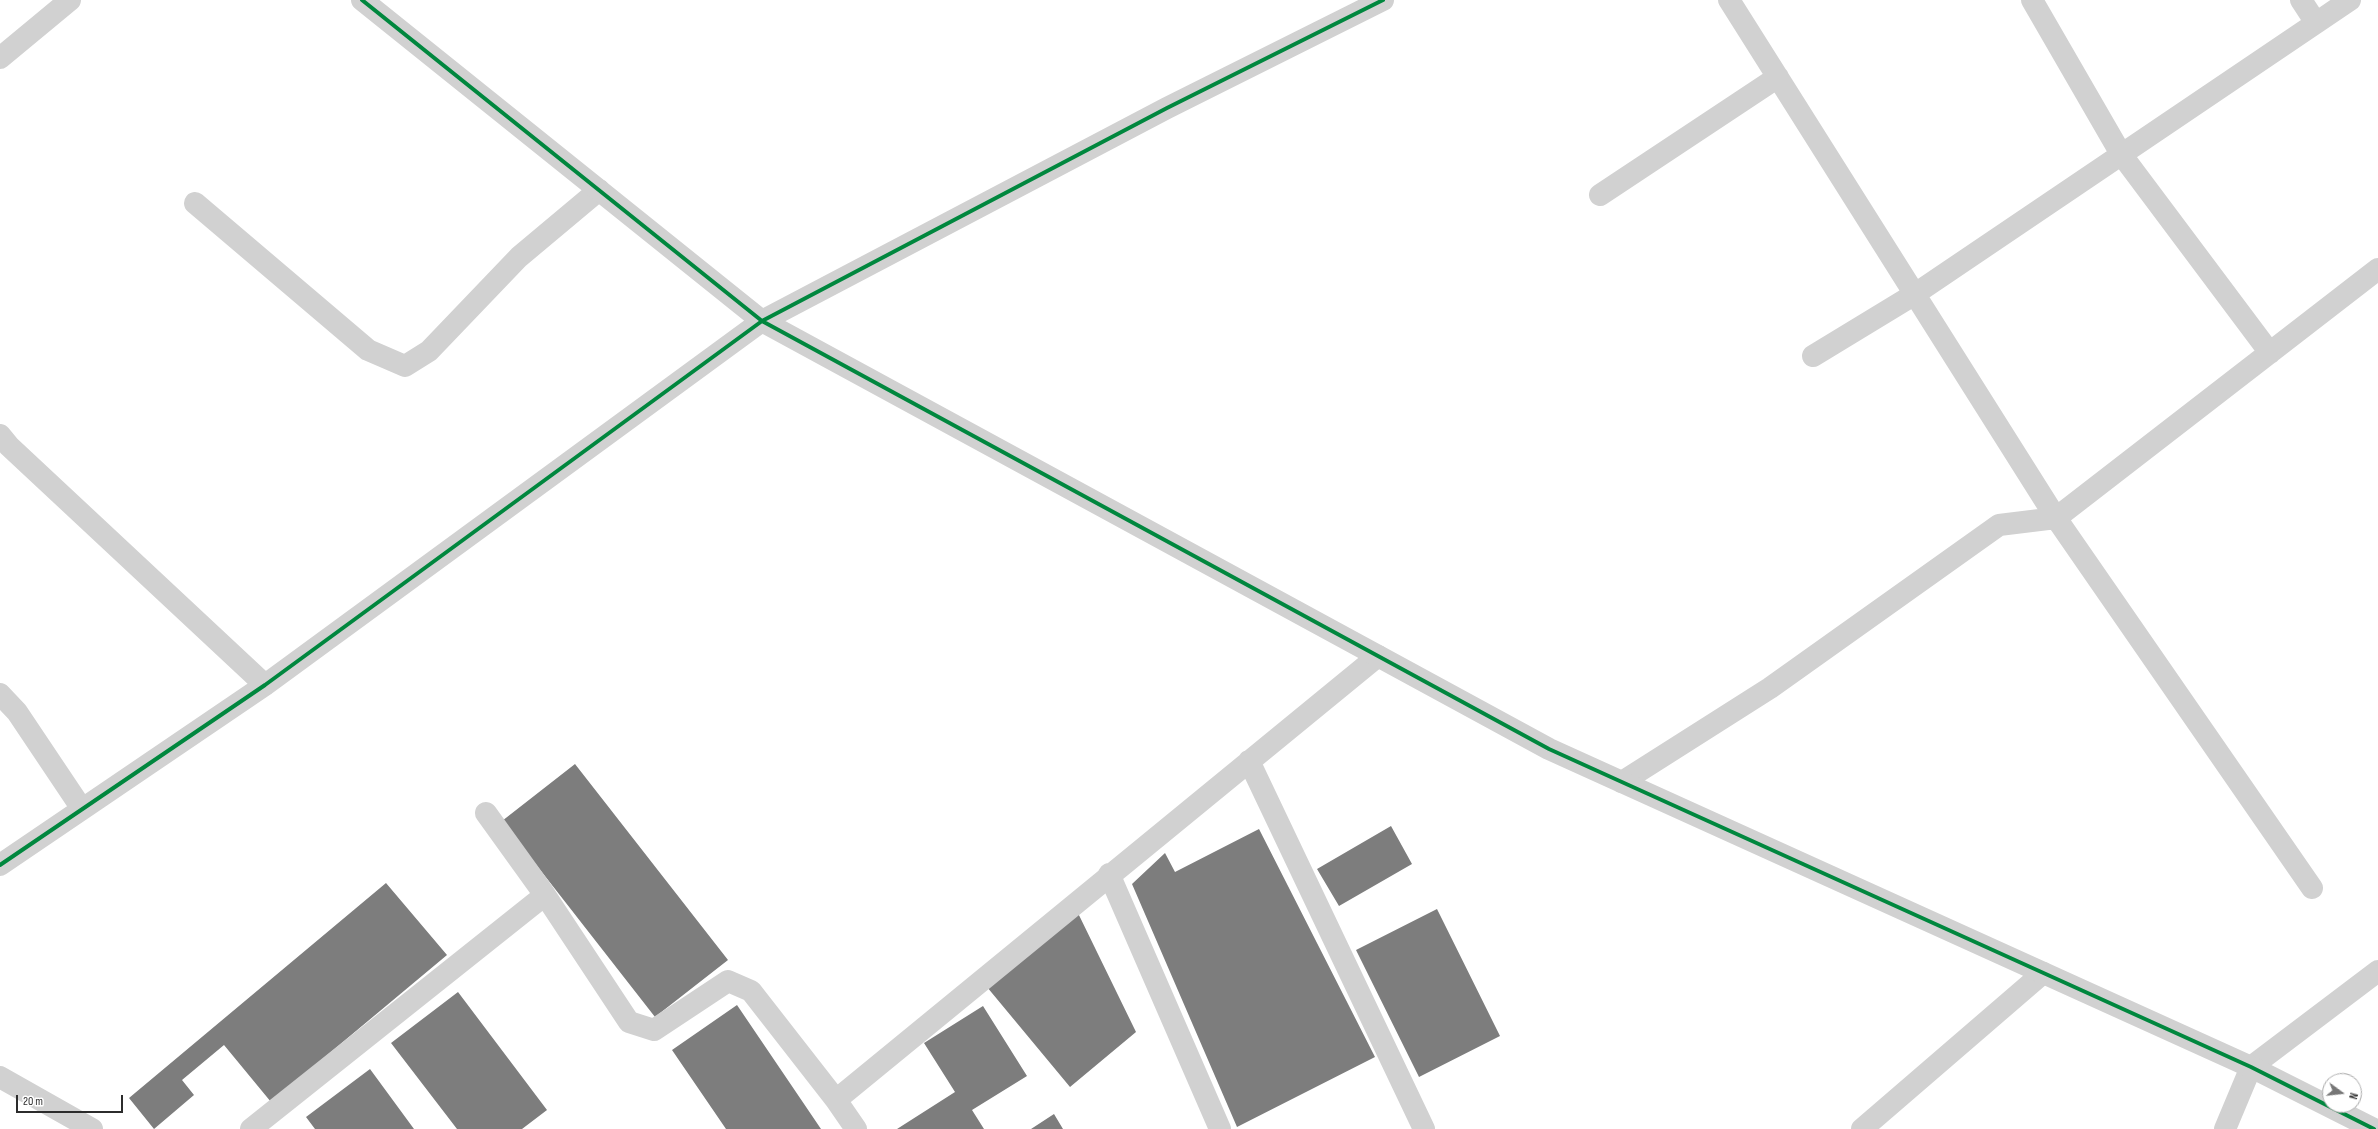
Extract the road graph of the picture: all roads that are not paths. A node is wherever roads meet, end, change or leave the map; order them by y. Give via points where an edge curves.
1 (70, 0) edge
2 (362, 0) edge
3 (1383, 0) edge
4 (1729, 0) edge
5 (2032, 0) edge
6 (2301, 0) edge
7 (2350, 0) edge
8 (2316, 23) junction
9 (0, 58) edge
10 (1778, 77) junction
11 (2121, 154) junction
12 (599, 190) junction
13 (1600, 195) dead end
14 (195, 203) dead end
15 (2378, 269) edge
16 (1915, 294) junction
17 (762, 321) junction
18 (2270, 353) junction
19 (1814, 356) dead end
20 (0, 435) edge
21 (2056, 518) junction
22 (1378, 656) junction
23 (265, 685) junction
24 (0, 694) edge
25 (1249, 761) junction
26 (1622, 782) junction
27 (82, 809) junction
28 (486, 813) dead end
29 (0, 865) edge
30 (1110, 874) junction
31 (2312, 888) dead end
32 (545, 895) junction
33 (2378, 971) edge
34 (2043, 973) junction
35 (2251, 1067) junction
36 (0, 1077) edge
37 (836, 1100) junction
38 (92, 1129) edge
39 (251, 1129) edge
40 (856, 1129) edge
41 (1220, 1129) edge
42 (1424, 1129) edge
43 (1862, 1129) edge
44 (2225, 1129) edge
45 (2374, 1129) edge

1 - 9 street
2 - 12 street
3 - 17 street via 1160,111
4 - 10 street
5 - 11 street
6 - 8 street
7 - 8 street
8 - 11 street
10 - 13 street
10 - 16 street
11 - 16 street
11 - 18 street
12 - 14 street via 519,257 429,351 405,366 368,350
12 - 17 street
15 - 18 street
16 - 19 street
16 - 21 street
17 - 22 street
17 - 23 street
18 - 21 street
20 - 23 street
21 - 26 street via 1999,525 1770,688
21 - 31 street
22 - 25 street
22 - 26 street via 1549,749
23 - 27 street
24 - 27 street via 17,712
25 - 30 street
25 - 42 street
26 - 34 street
27 - 29 street
28 - 32 street
30 - 37 street
30 - 41 street
32 - 37 street via 629,1022 654,1030 728,981 751,991
32 - 39 street
33 - 35 street
34 - 35 street
34 - 43 street
35 - 44 street
35 - 45 street
36 - 38 street
37 - 40 street

